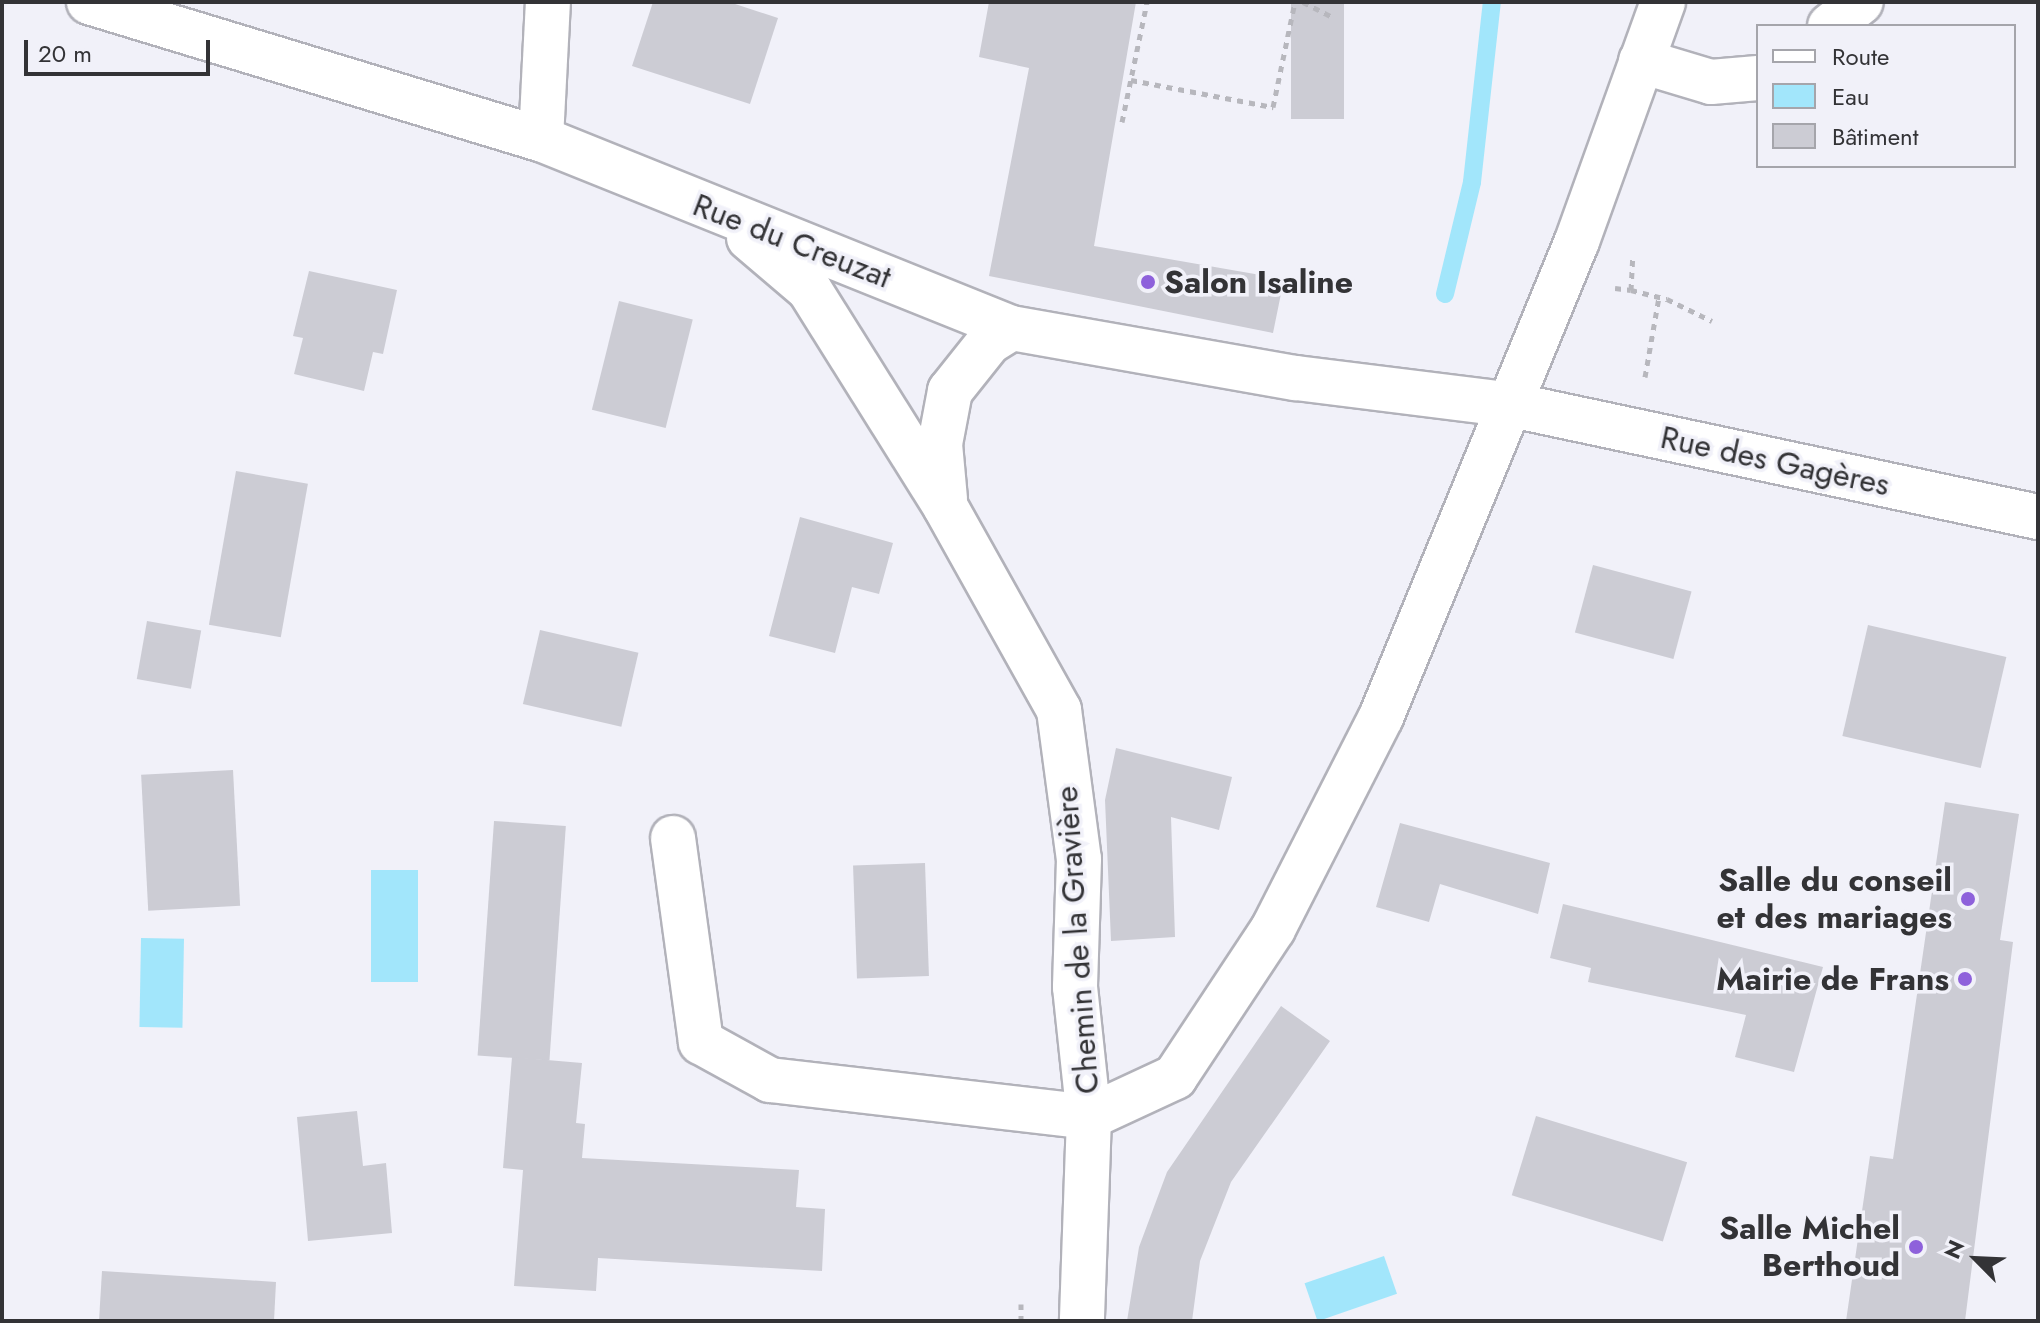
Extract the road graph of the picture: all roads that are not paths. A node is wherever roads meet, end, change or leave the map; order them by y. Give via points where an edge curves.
1 (89, 2) edge
2 (548, 2) edge
3 (1663, 2) edge
4 (1861, 2) edge
5 (1833, 24) edge
6 (1641, 61) junction
7 (1756, 78) edge
8 (541, 139) junction
9 (723, 216) junction
10 (1011, 328) junction
11 (1512, 405) junction
12 (945, 506) junction
13 (2038, 517) edge
14 (673, 838) dead end
15 (1089, 1117) junction
16 (1082, 1321) edge

1 - 8 street, Rue du Creuzat
2 - 8 street
3 - 6 street
4 - 5 street
6 - 7 street via 1711,82
6 - 11 street
8 - 9 street, Rue du Creuzat
9 - 10 street, Rue du Creuzat
9 - 12 street, Chemin de la Gravière via 809,289
10 - 11 street, Rue du Creuzat via 1296,378
10 - 12 street, Chemin de la Gravière via 989,342 950,391 940,444
11 - 13 street, Rue des Gagères
11 - 15 street via 1381,717 1273,929 1175,1077
12 - 15 street, Chemin de la Gravière via 1059,710 1079,859 1075,987
14 - 15 street via 701,1042 770,1080
15 - 16 street, Chemin de la Gravière

